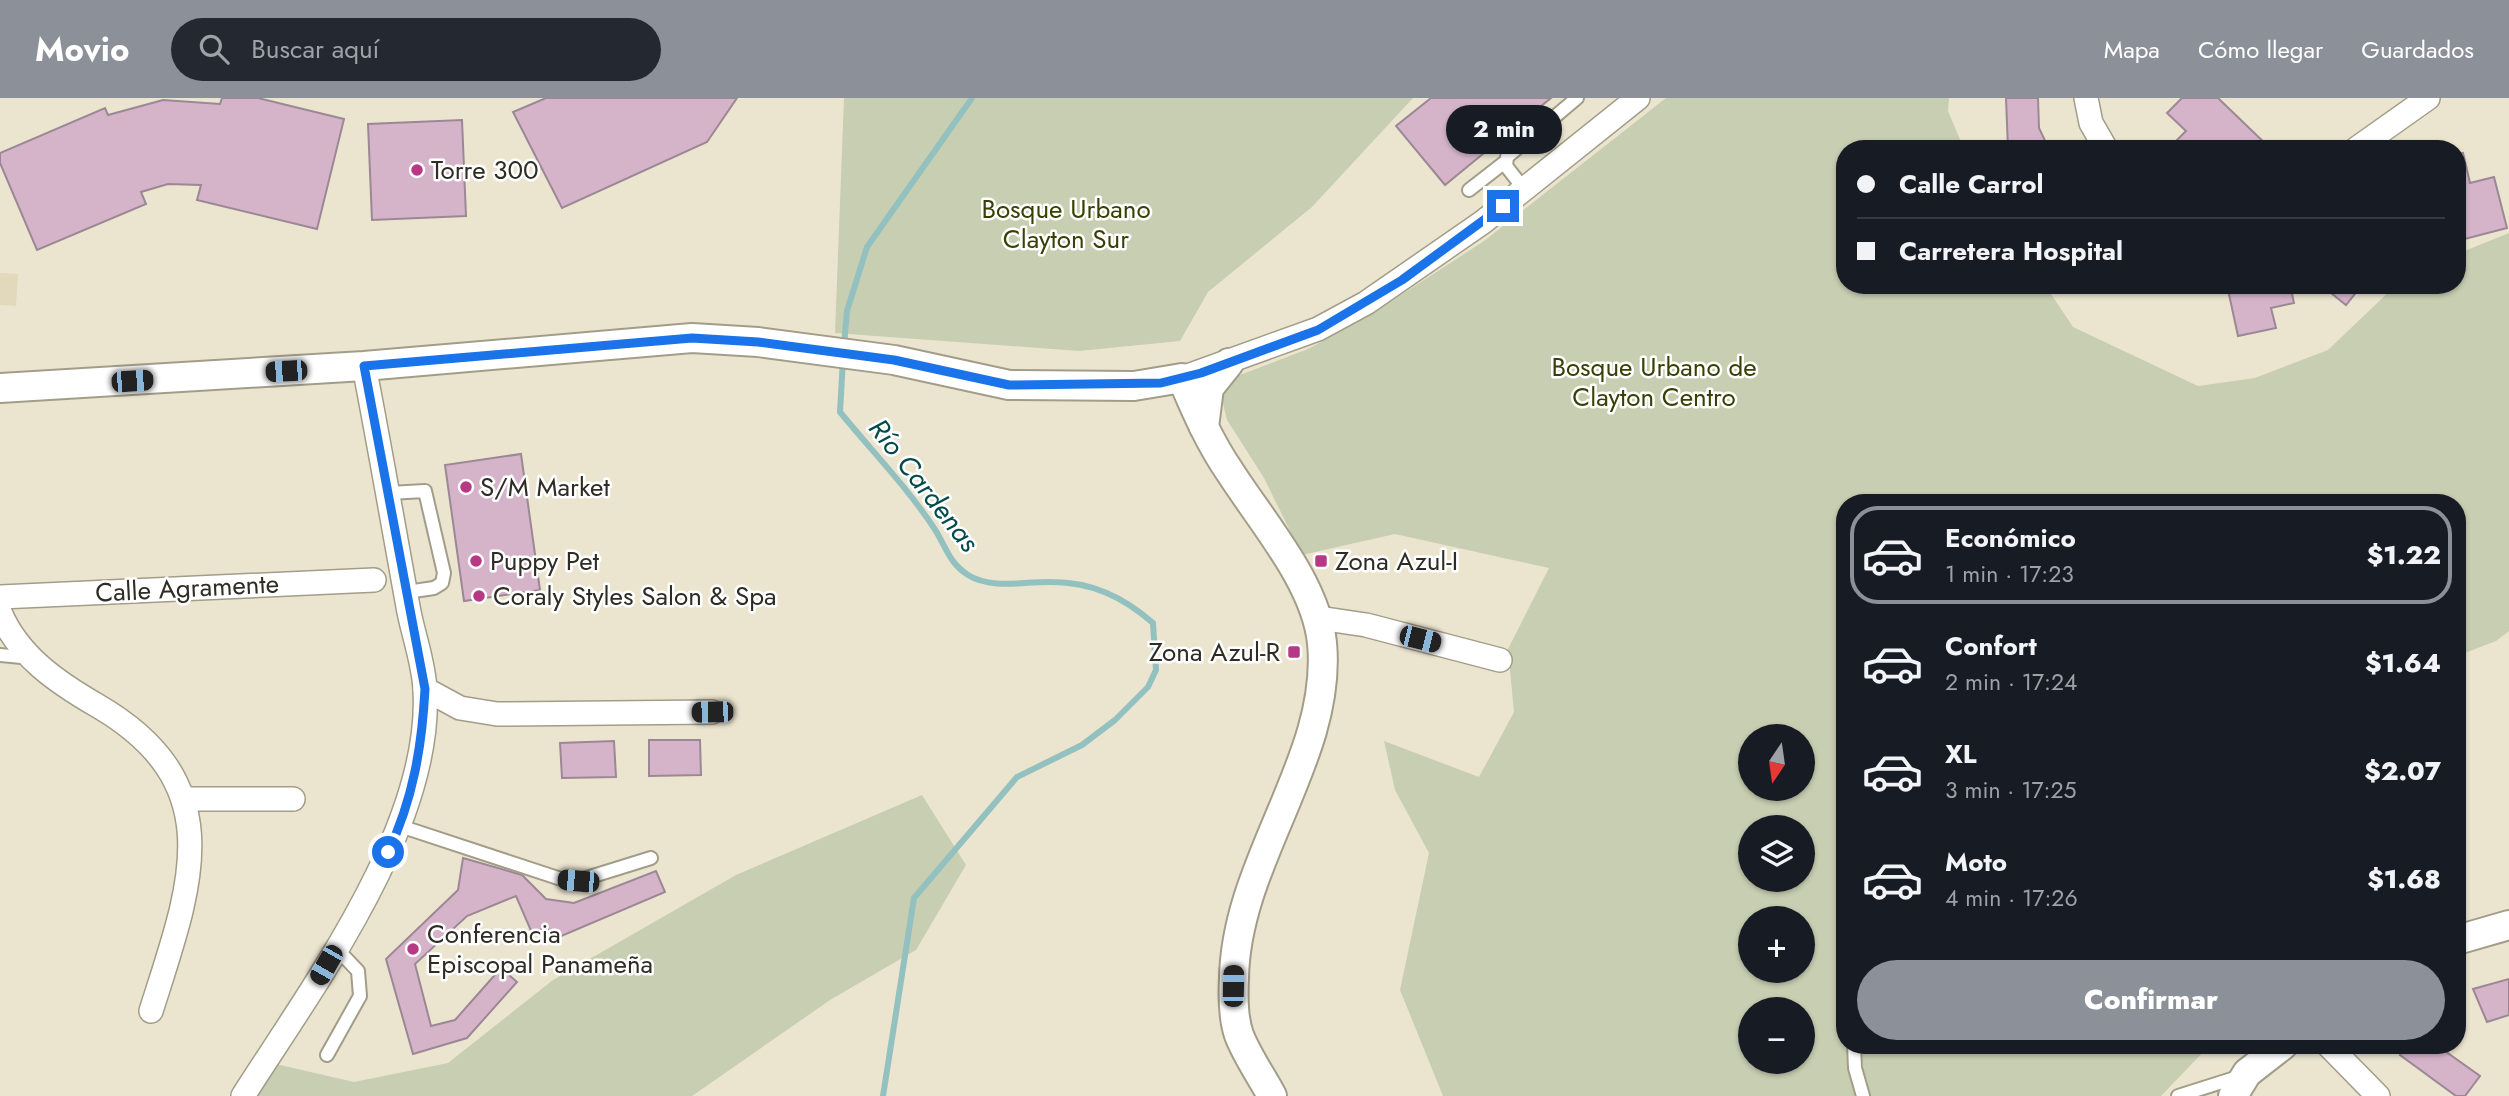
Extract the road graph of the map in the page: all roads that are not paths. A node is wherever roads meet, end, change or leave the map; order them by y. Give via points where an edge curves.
1 (1577, 98) edge
2 (1638, 98) edge
3 (2086, 98) edge
4 (2428, 98) edge
5 (2101, 140) edge
6 (2369, 140) edge
7 (1505, 162) junction
8 (1469, 190) dead end
9 (1524, 190) junction
10 (1229, 363) junction
11 (364, 366) junction
12 (1182, 378) junction
13 (1134, 386) junction
14 (0, 388) edge
15 (1204, 430) junction
16 (388, 493) junction
17 (374, 580) dead end
18 (407, 592) junction
19 (0, 597) edge
20 (0, 612) edge
21 (1319, 618) junction
22 (0, 655) edge
23 (32, 658) junction
24 (1500, 660) dead end
25 (425, 689) junction
26 (712, 712) dead end
27 (185, 799) junction
28 (293, 799) dead end
29 (400, 826) junction
30 (651, 858) dead end
31 (2509, 925) edge
32 (2466, 937) edge
33 (336, 948) junction
34 (151, 1011) dead end
35 (1854, 1054) edge
36 (2273, 1054) edge
37 (2337, 1054) edge
38 (327, 1055) dead end
39 (2240, 1085) edge
40 (243, 1096) edge
41 (1272, 1096) edge
42 (1863, 1096) edge
43 (2178, 1096) edge
44 (2378, 1096) edge

1 - 7 lane
2 - 9 street
3 - 5 street via 2091,123
4 - 6 street
7 - 8 lane
7 - 9 lane
9 - 10 street via 1366,303 1318,330
10 - 12 street
10 - 15 street via 1209,388
11 - 13 street via 692,338 894,360 1009,385
11 - 14 street
11 - 16 street
12 - 13 street
12 - 15 street
13 - 15 street via 1175,402
15 - 21 street via 1268,527
16 - 18 street
16 - 18 lane via 425,491 444,573 435,588
17 - 19 street, Calle Agramente
18 - 25 street
20 - 23 street
21 - 24 street via 1366,625
21 - 41 street via 1320,694 1303,757 1251,884 1234,965 1239,1035
22 - 23 lane
23 - 27 street via 150,744
25 - 26 street via 460,708 497,714
25 - 29 street via 419,757
27 - 28 street
27 - 34 street via 190,823 185,885
29 - 30 lane via 561,879 578,881
29 - 33 street
31 - 32 street
33 - 38 lane via 358,971 360,996
33 - 40 street
35 - 42 lane
36 - 39 street
37 - 44 street
39 - 43 lane

